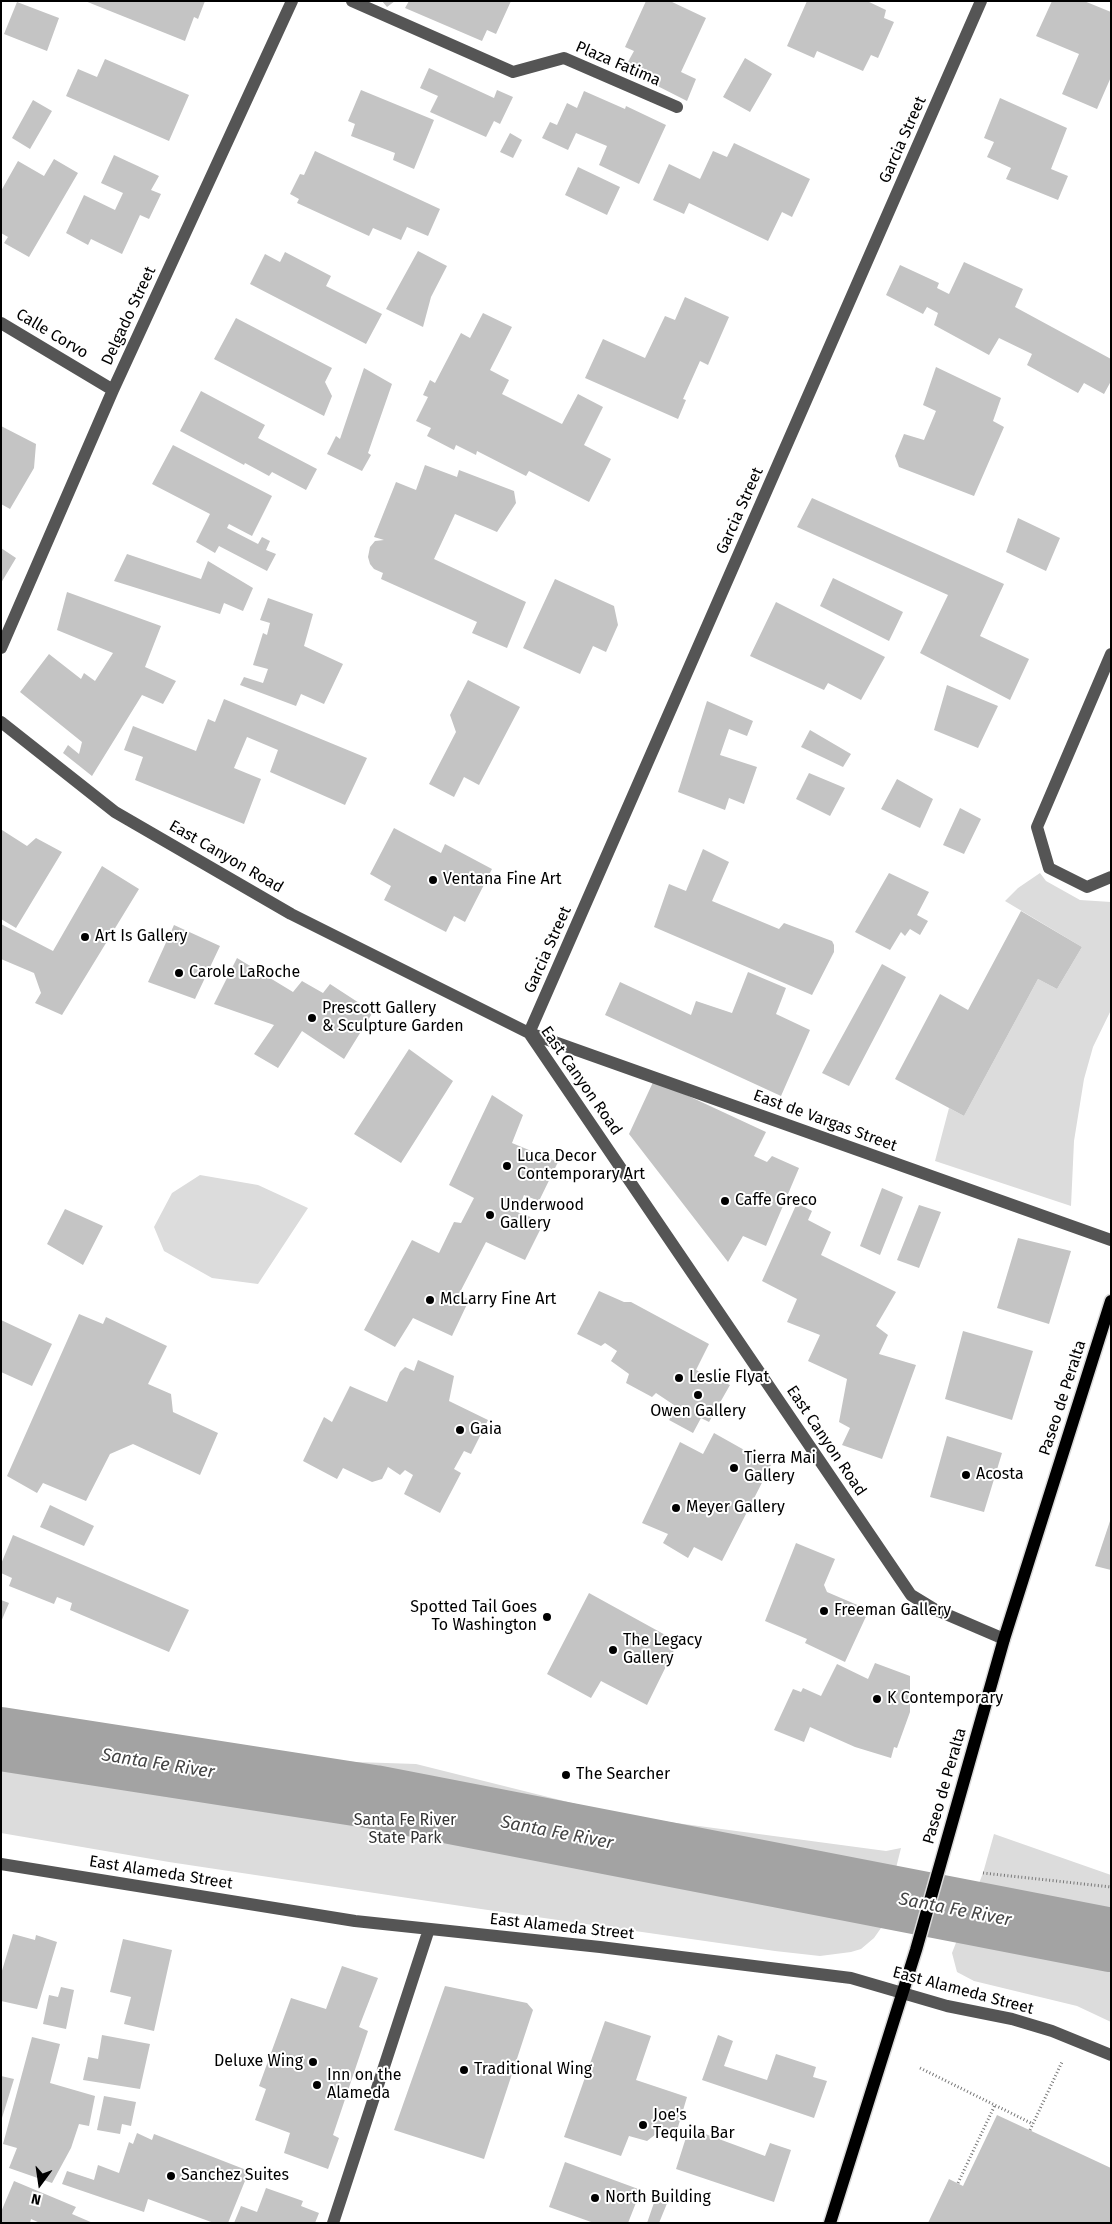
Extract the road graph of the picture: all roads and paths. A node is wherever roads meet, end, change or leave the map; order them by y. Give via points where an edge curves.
1 (292, 1) edge
2 (352, 1) edge
3 (981, 1) edge
4 (677, 107) dead end
5 (1, 322) edge
6 (113, 390) junction
7 (1, 648) edge
8 (1111, 654) edge
9 (1, 722) edge
10 (1111, 877) edge
11 (529, 1033) junction
12 (1111, 1240) edge
13 (1111, 1301) edge
14 (1004, 1639) junction
15 (1, 1864) edge
16 (983, 1872) dead end
17 (1111, 1887) edge
18 (429, 1929) junction
19 (902, 1992) junction
20 (1111, 2055) edge
21 (1062, 2062) dead end
22 (920, 2068) dead end
23 (995, 2105) junction
24 (1033, 2124) junction
25 (1030, 2130) dead end
26 (958, 2184) dead end
27 (333, 2223) edge
28 (830, 2223) edge

1 - 6 street, Delgado Street
2 - 4 street, Plaza Fatima via 513,72 564,58
3 - 11 street, Garcia Street
5 - 6 street, Calle Corvo
6 - 7 street, Delgado Street
8 - 10 street via 1037,827 1049,868 1087,887
9 - 11 street, East Canyon Road via 115,812 291,914
11 - 12 street, East de Vargas Street
11 - 14 street, East Canyon Road via 911,1595 934,1609
13 - 14 main road, Paseo de Peralta
14 - 19 main road, Paseo de Peralta
15 - 18 street, East Alameda Street via 355,1922
16 - 17 path
18 - 19 street, East Alameda Street via 851,1978
18 - 27 street
19 - 20 street, East Alameda Street via 1052,2031
19 - 28 main road, Paseo de Peralta
21 - 24 path
22 - 23 path
23 - 24 path
23 - 26 path
24 - 25 path

